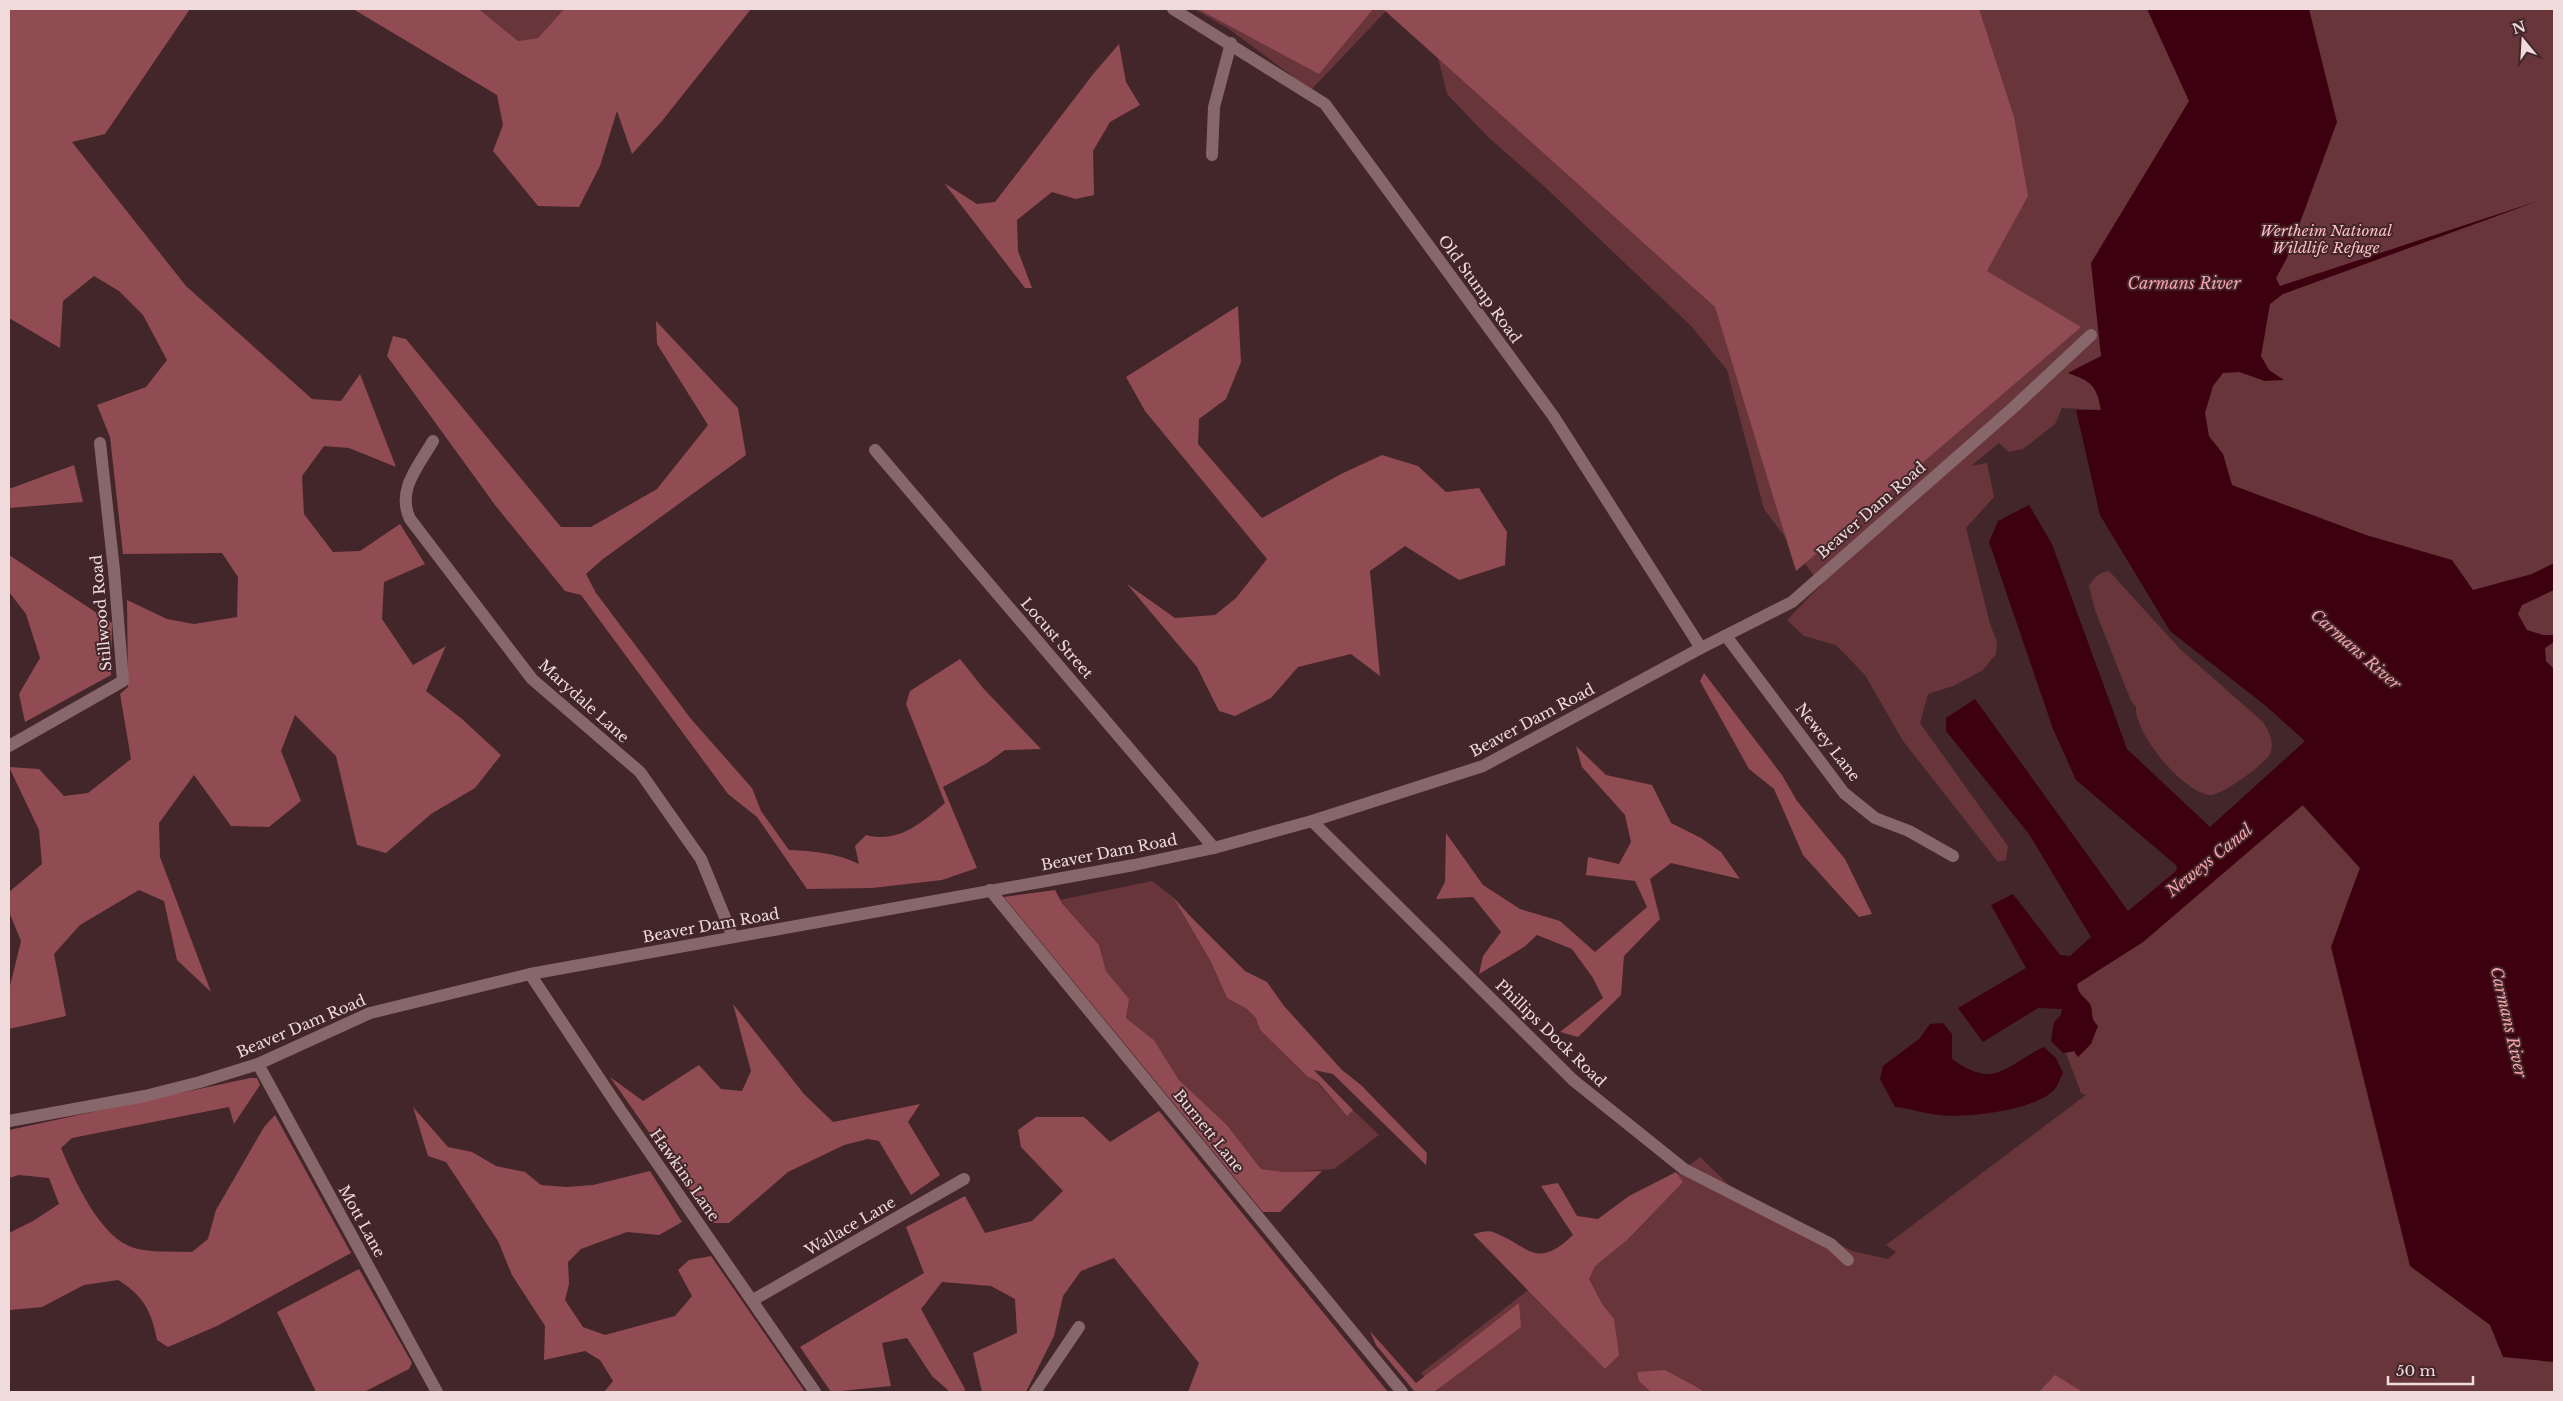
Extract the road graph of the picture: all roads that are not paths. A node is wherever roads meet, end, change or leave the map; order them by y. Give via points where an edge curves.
1 (1173, 9) edge
2 (1232, 44) junction
3 (1212, 155) dead end
4 (2091, 335) dead end
5 (433, 441) dead end
6 (100, 443) dead end
7 (874, 450) dead end
8 (1726, 636) junction
9 (1701, 648) junction
10 (9, 746) edge
11 (1312, 820) junction
12 (1214, 848) junction
13 (1953, 856) dead end
14 (990, 890) junction
15 (733, 937) junction
16 (530, 974) junction
17 (258, 1064) junction
18 (9, 1121) edge
19 (964, 1179) dead end
20 (1848, 1260) dead end
21 (753, 1300) junction
22 (1079, 1327) dead end
23 (437, 1392) edge
24 (816, 1392) edge
25 (1035, 1392) edge
26 (1402, 1392) edge

1 - 2 street, Old Stump Road
2 - 3 street via 1214,107
2 - 9 street, Old Stump Road via 1325,104 1554,417
4 - 8 street, Beaver Dam Road via 1792,602
5 - 15 street, Marydale Lane via 407,485 405,498 410,519 532,679 640,772 701,859
6 - 10 street, Stillwood Road via 123,681
7 - 12 street, Locust Street
8 - 9 street, Beaver Dam Road
8 - 13 street, Newey Lane via 1844,792 1875,818 1909,831
9 - 11 street, Beaver Dam Road via 1483,766
11 - 12 street, Beaver Dam Road
11 - 20 street, Phillips Dock Road via 1573,1080 1684,1170 1831,1244
12 - 14 street, Beaver Dam Road
14 - 15 street, Beaver Dam Road
14 - 26 street, Burnett Lane
15 - 16 street, Beaver Dam Road
16 - 17 street, Beaver Dam Road via 370,1014
16 - 21 street, Hawkins Lane
17 - 18 street, Beaver Dam Road via 145,1096
17 - 23 street, Mott Lane
19 - 21 street, Wallace Lane
21 - 24 street, Hawkins Lane
22 - 25 street

